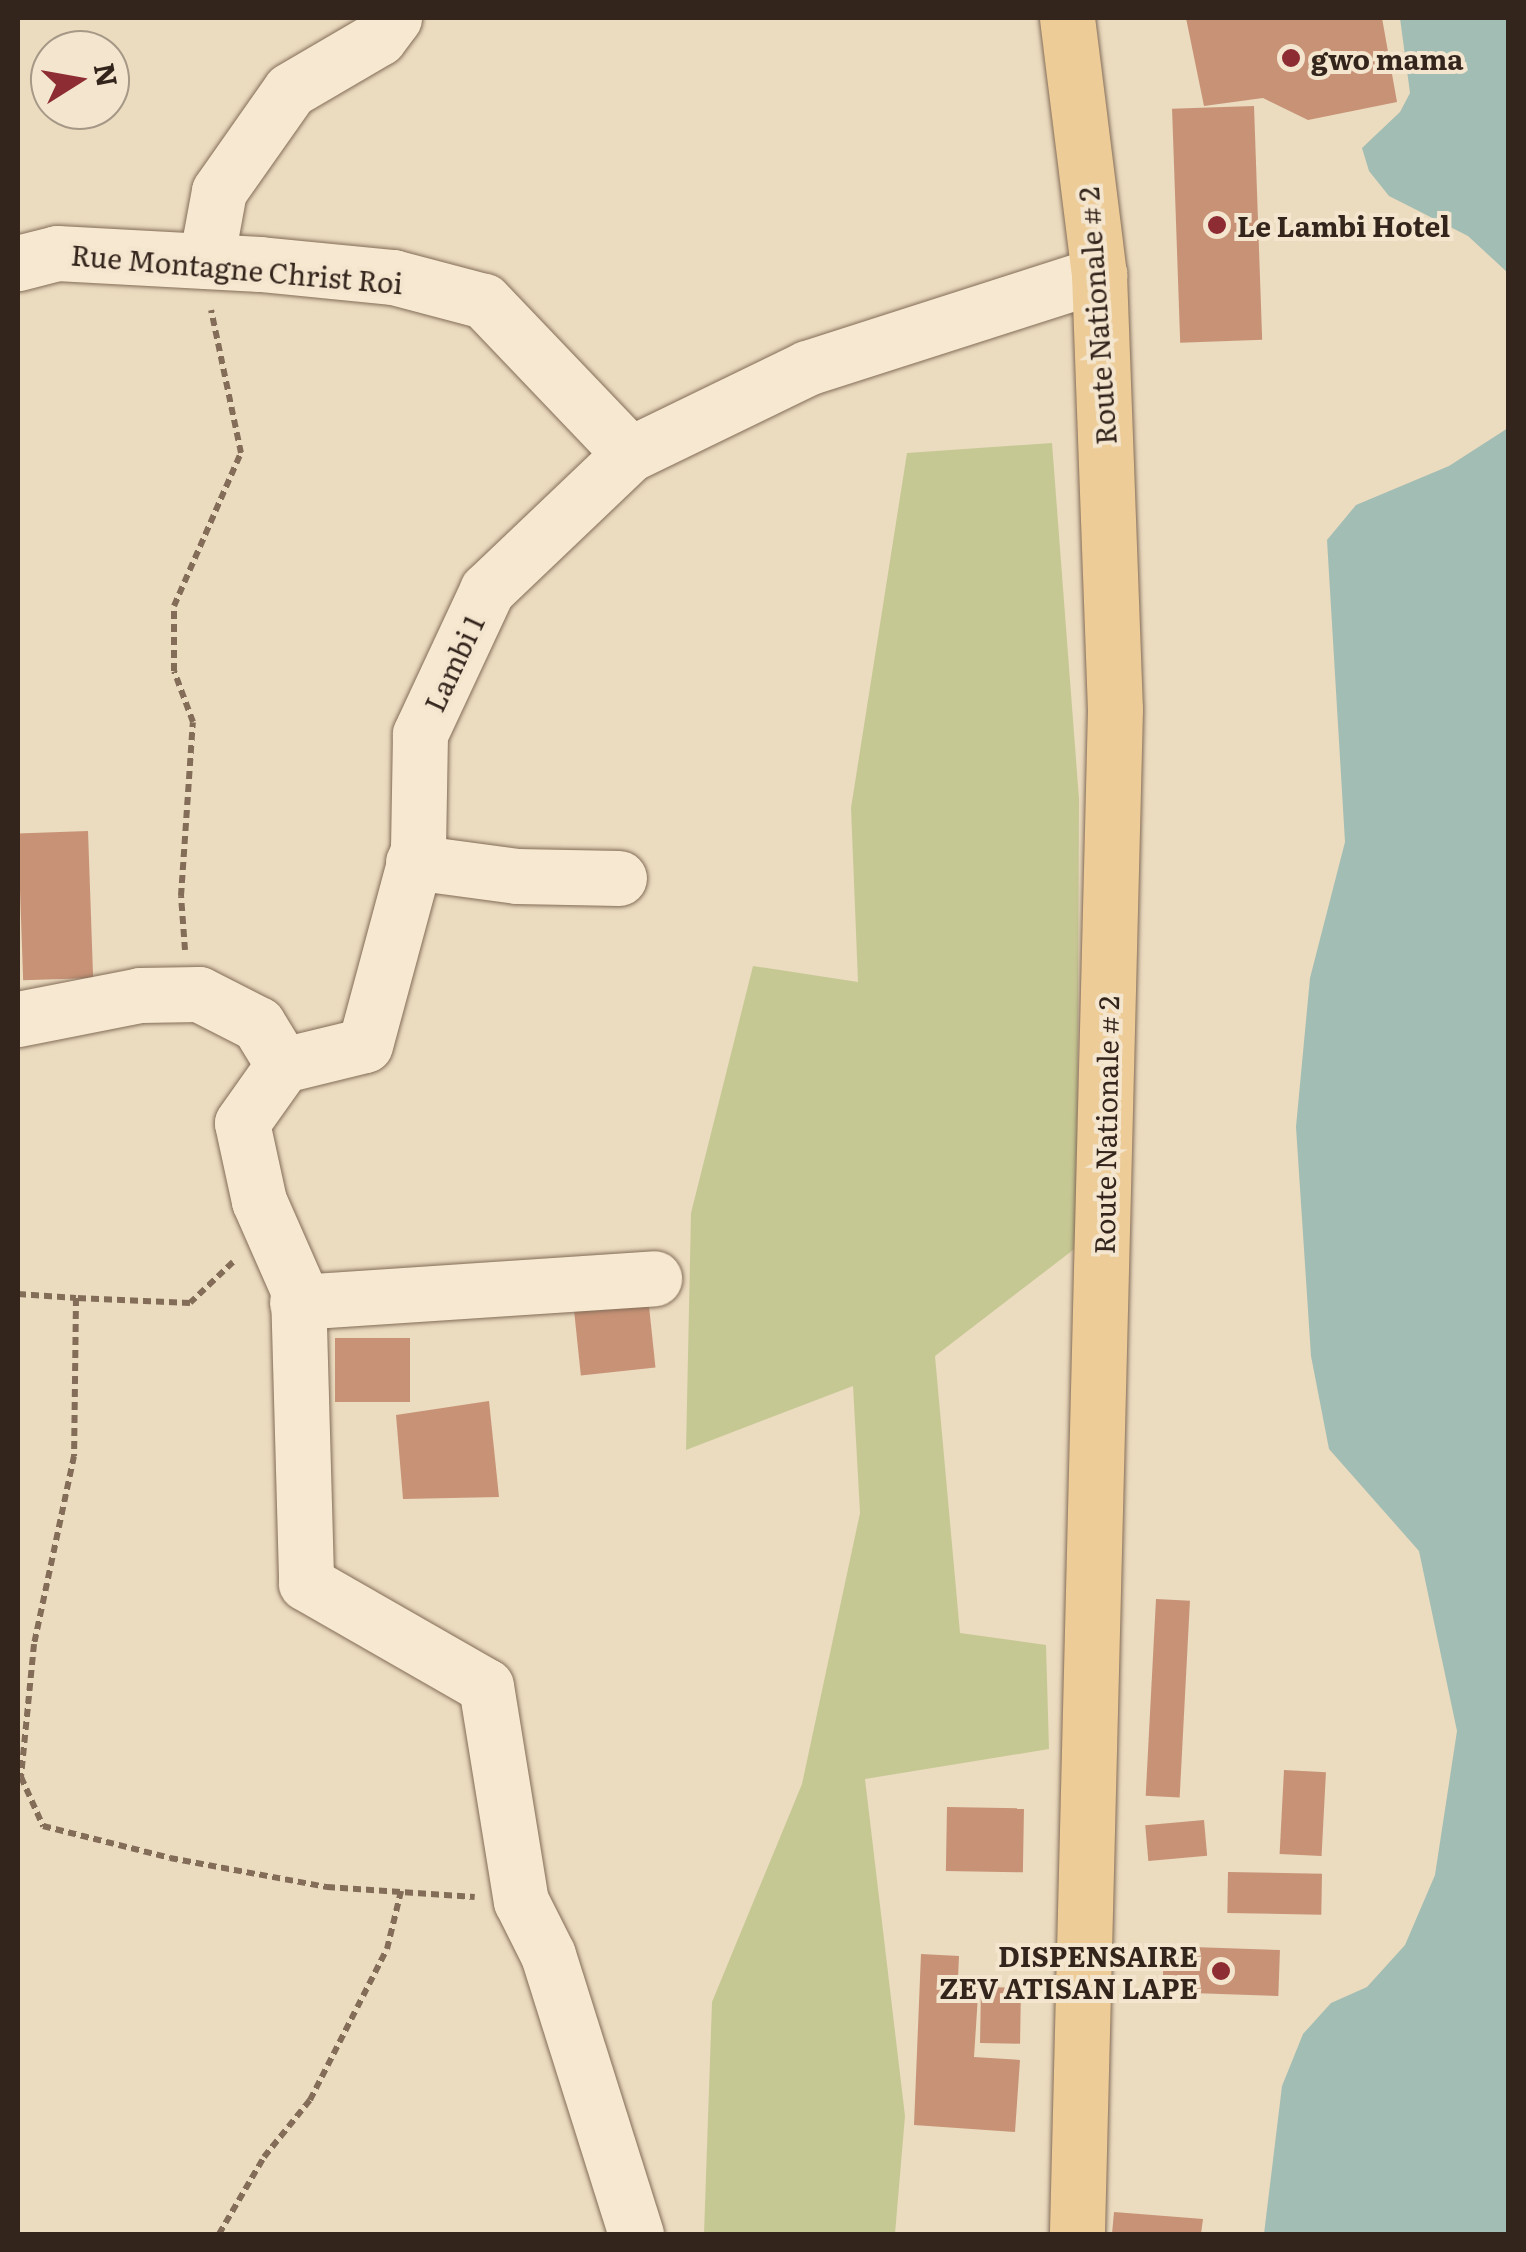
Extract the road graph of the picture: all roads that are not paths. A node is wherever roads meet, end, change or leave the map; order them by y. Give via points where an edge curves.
1 (394, 18) edge
2 (1067, 18) edge
3 (206, 261) junction
4 (18, 263) edge
5 (1099, 274) junction
6 (630, 454) junction
7 (414, 862) junction
8 (619, 878) dead end
9 (18, 1019) edge
10 (283, 1066) junction
11 (654, 1278) dead end
12 (297, 1302) junction
13 (636, 2234) edge
14 (1076, 2234) edge

1 - 3 street via 379,38 290,90 219,190
2 - 5 main road, Route Nationale # 2
3 - 4 street, Rue Montagne Christ Roi via 57,253
3 - 6 street, Rue Montagne Christ Roi via 392,277 484,301
5 - 6 street, Lambi 1 via 806,368
5 - 14 main road, Route Nationale # 2 via 1116,710
6 - 7 street, Lambi 1 via 488,590 420,734
7 - 8 street via 518,876
7 - 10 street, Lambi 1 via 365,1045
9 - 10 street via 140,995 199,994 258,1024
10 - 12 street via 242,1123 259,1201 298,1290
11 - 12 street
12 - 13 street via 306,1583 486,1686 521,1901 548,1954

